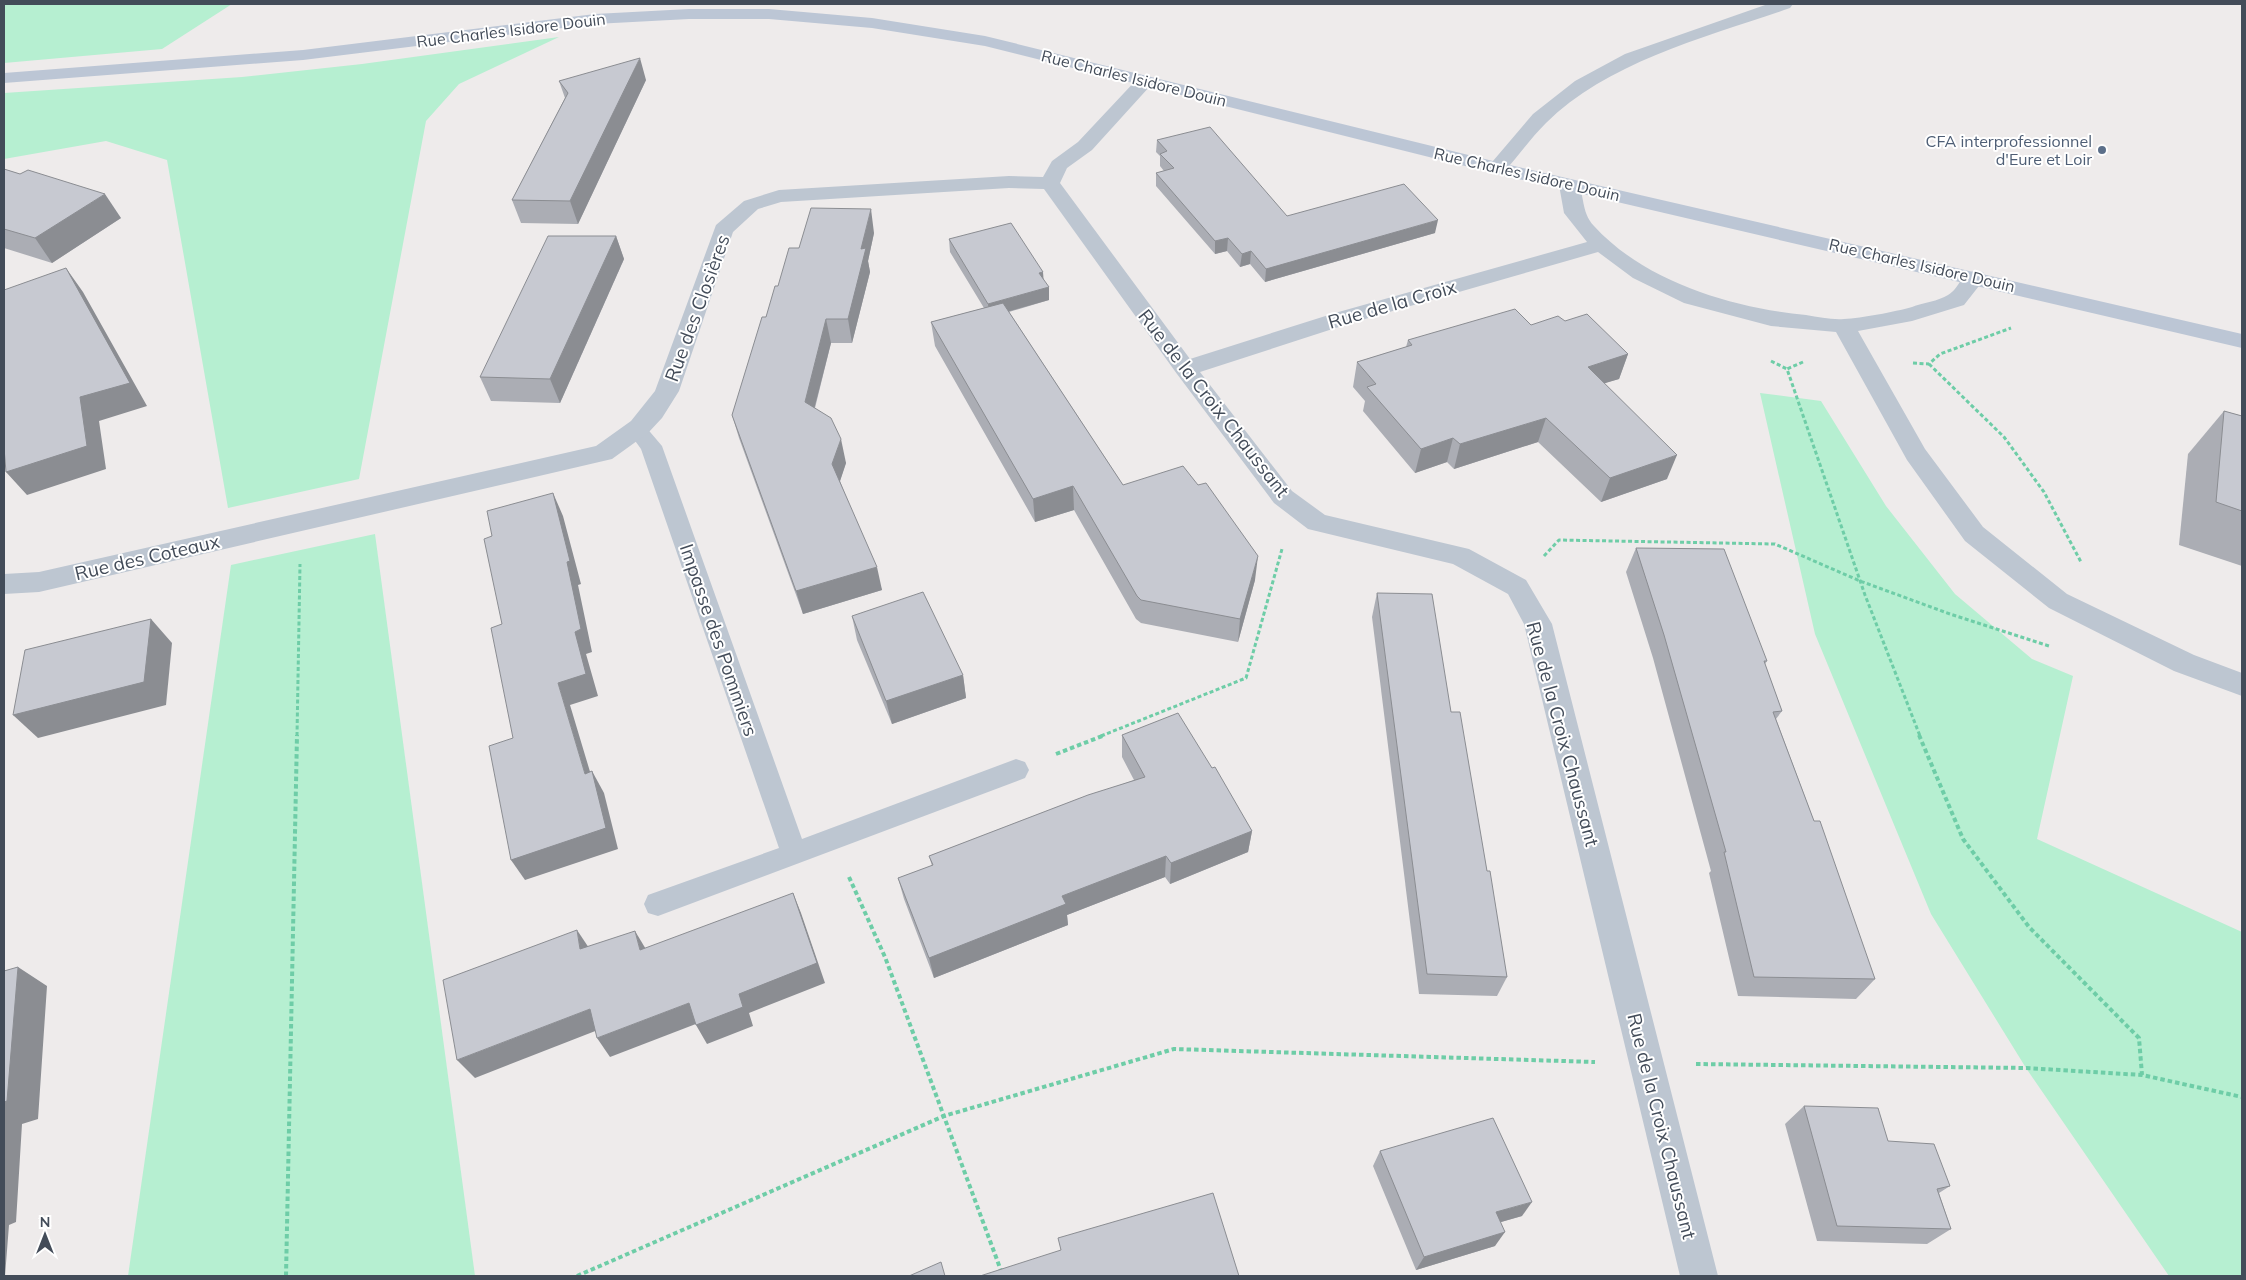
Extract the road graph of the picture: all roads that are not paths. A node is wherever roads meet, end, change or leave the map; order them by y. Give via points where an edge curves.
1 (1784, 4) edge
2 (4, 78) edge
3 (1145, 81) junction
4 (1497, 168) junction
5 (1050, 184) junction
6 (1569, 185) junction
7 (1601, 245) junction
8 (1975, 277) junction
9 (1844, 326) junction
10 (2242, 341) edge
11 (1185, 369) junction
12 (638, 431) junction
13 (295, 522) joint
14 (4, 584) edge
15 (2242, 685) edge
16 (1016, 770) road end
17 (794, 854) junction
18 (658, 904) dead end
19 (1699, 1276) edge

1 - 4 street via 1631,58 1582,85 1540,118
2 - 3 street, Rue Charles Isidore Douin via 302,55 595,19 769,14 872,23 985,41
3 - 4 street, Rue Charles Isidore Douin
3 - 5 street via 1085,146 1059,165
4 - 6 street, Rue Charles Isidore Douin
5 - 11 street, Rue de la Croix Chaussant
5 - 12 street, Rue des Closières via 1009,182 779,196 751,206 723,230 668,391
6 - 7 street via 1574,212
6 - 8 street, Rue Charles Isidore Douin
7 - 9 street via 1641,273 1692,298 1771,319
7 - 11 street, Rue de la Croix via 1343,318
8 - 9 street via 1956,300 1912,314
8 - 10 street, Rue Charles Isidore Douin
9 - 15 street via 1916,454 1974,534 2058,600 2184,663
11 - 19 street, Rue de la Croix Chaussant via 1282,497 1317,522 1460,556 1516,587 1538,624
12 - 13 street, Rue des Closières via 603,453
12 - 17 lane, Impasse des Pommiers via 651,446
13 - 14 street, Rue des Coteaux via 39,582
16 - 17 lane
17 - 18 lane

